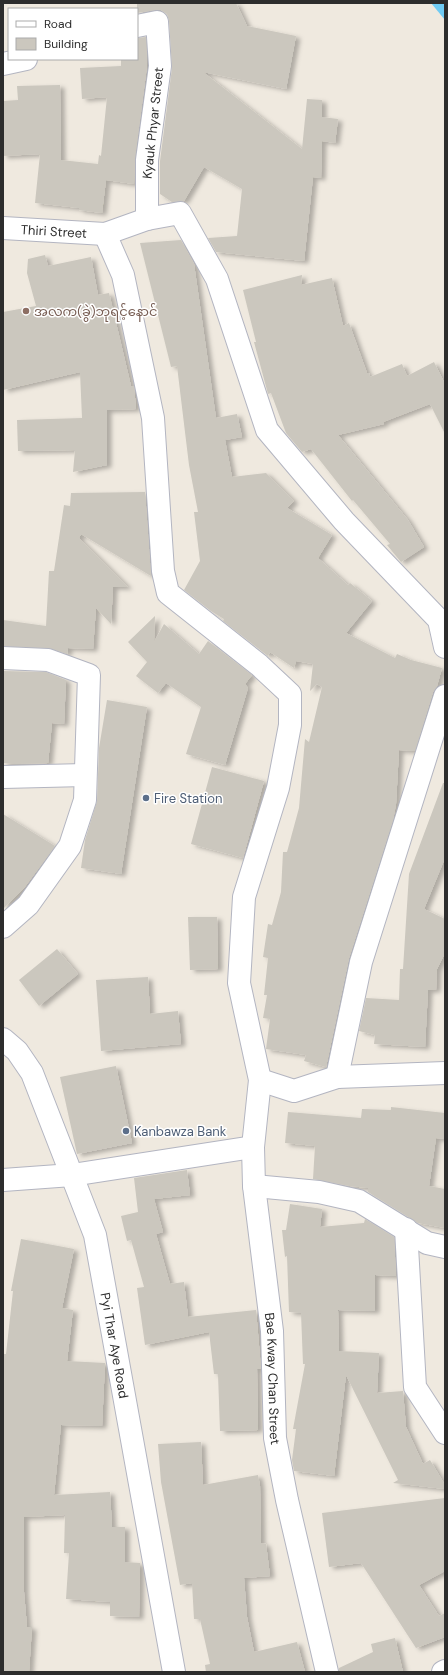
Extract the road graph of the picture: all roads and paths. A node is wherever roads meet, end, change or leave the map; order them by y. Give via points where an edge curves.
1 (138, 26) edge
2 (21, 60) edge
3 (3, 64) edge
4 (147, 219) junction
5 (3, 228) edge
6 (105, 234) junction
7 (445, 647) edge
8 (3, 658) edge
9 (445, 696) edge
10 (85, 775) junction
11 (3, 776) edge
12 (3, 927) edge
13 (3, 1039) edge
14 (445, 1073) edge
15 (337, 1076) junction
16 (260, 1080) junction
17 (254, 1147) junction
18 (72, 1175) junction
19 (3, 1180) edge
20 (254, 1186) junction
21 (406, 1229) junction
22 (445, 1247) edge
23 (445, 1433) edge
24 (174, 1672) edge
25 (327, 1672) edge

1 - 4 street, Kyauk Phyar Street via 157,22 160,66 147,160
2 - 3 street
4 - 6 street
4 - 7 street via 180,213 217,279 267,430 344,521 439,620
5 - 6 street, Thiri Street
6 - 16 street, Bae Kway Chan Street via 123,275 153,418 163,571 168,593 259,665 290,694 290,725 278,788 244,897 239,983
8 - 10 street via 48,660 89,676
9 - 15 street via 361,962
10 - 11 street
10 - 12 street via 85,800 70,846 28,906
13 - 18 street, Pyi Thar Aye Road via 17,1051 32,1073
14 - 15 street
15 - 16 street via 294,1092
16 - 17 street, Bae Kway Chan Street
17 - 18 street
17 - 20 street, Bae Kway Chan Street
18 - 19 street
18 - 24 street, Pyi Thar Aye Road via 95,1235
20 - 21 street via 319,1192 359,1201
20 - 25 street, Bae Kway Chan Street via 272,1331 275,1438
21 - 22 street via 427,1243
21 - 23 street via 415,1387

